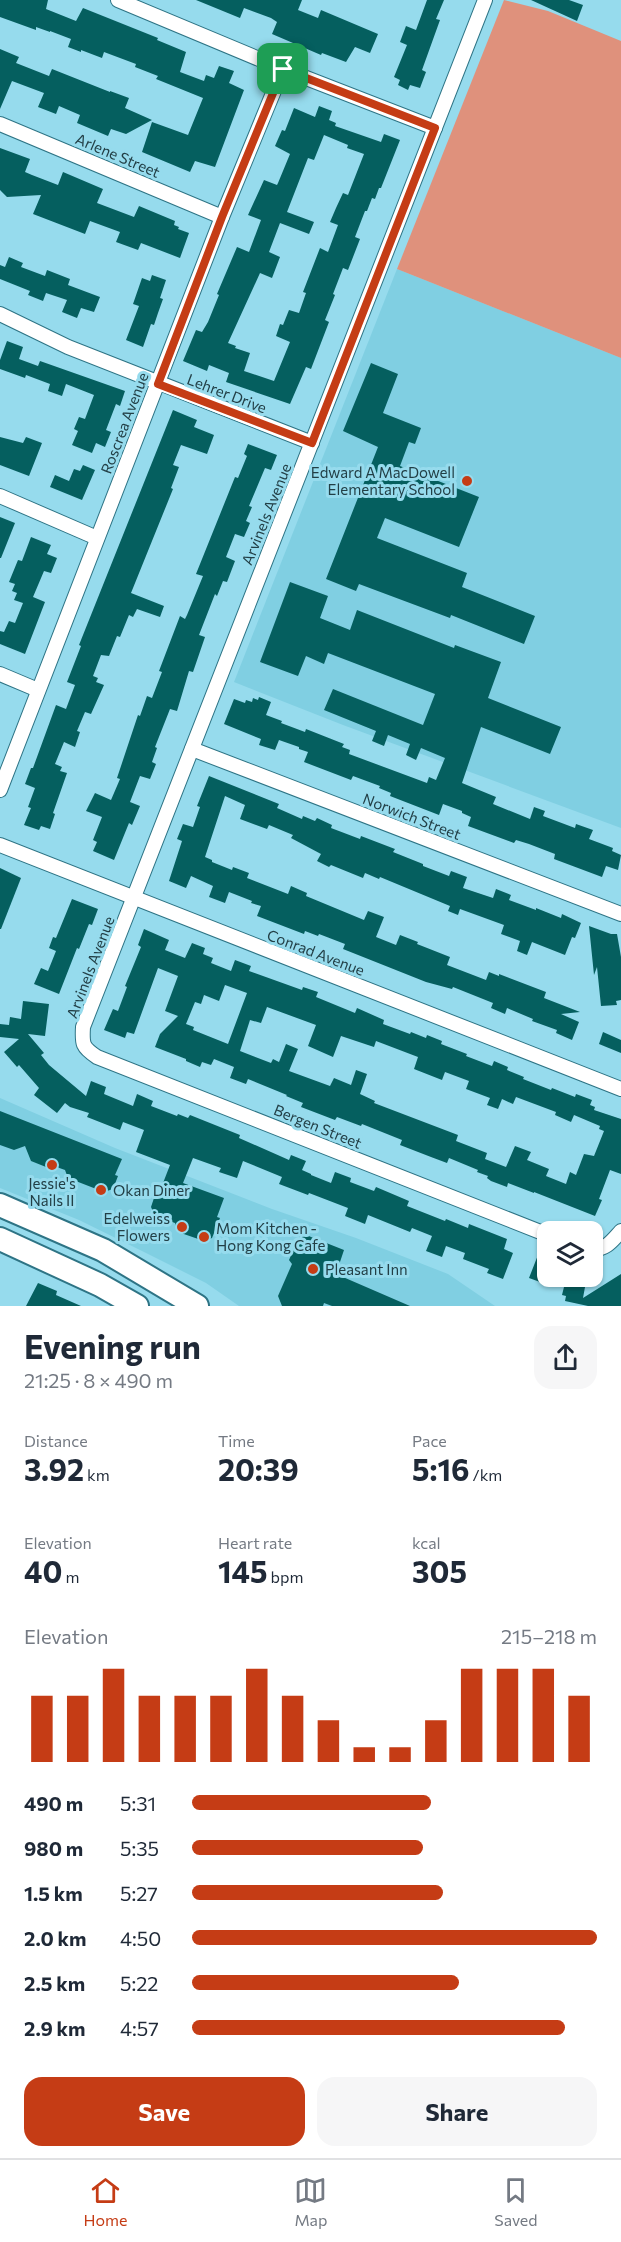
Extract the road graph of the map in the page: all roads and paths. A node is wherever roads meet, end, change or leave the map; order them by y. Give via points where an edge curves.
1 (118, 0) edge
2 (485, 0) edge
3 (283, 69) junction
4 (0, 124) edge
5 (435, 128) junction
6 (222, 217) junction
7 (0, 314) edge
8 (158, 384) junction
9 (312, 443) junction
10 (0, 496) edge
11 (97, 538) junction
12 (0, 674) edge
13 (38, 690) junction
14 (192, 749) junction
15 (0, 790) edge
16 (0, 845) edge
17 (134, 899) junction
18 (621, 914) edge
19 (82, 1042) joint
20 (621, 1089) edge
21 (0, 1205) edge
22 (537, 1231) edge
23 (621, 1232) edge
24 (0, 1239) edge
25 (603, 1248) edge
26 (137, 1306) edge
27 (197, 1306) edge

1 - 3 street
2 - 5 street, Arvinels Avenue
3 - 5 street
3 - 6 street, Roscrea Avenue
4 - 6 street, Arlene Street
5 - 9 street, Arvinels Avenue
6 - 8 street, Roscrea Avenue
7 - 8 street, Lehrer Drive
8 - 9 street, Lehrer Drive
8 - 11 street, Roscrea Avenue
9 - 14 street, Arvinels Avenue
10 - 11 street
11 - 13 street, Roscrea Avenue
12 - 13 street
13 - 15 street, Roscrea Avenue
14 - 17 street, Arvinels Avenue
14 - 18 street, Norwich Street
16 - 17 street, Conrad Avenue
17 - 19 street, Arvinels Avenue via 83,1027
17 - 20 street, Conrad Avenue
19 - 22 street, Bergen Street via 97,1057
21 - 27 main road via 103,1250
23 - 25 street
24 - 26 main road via 93,1281

